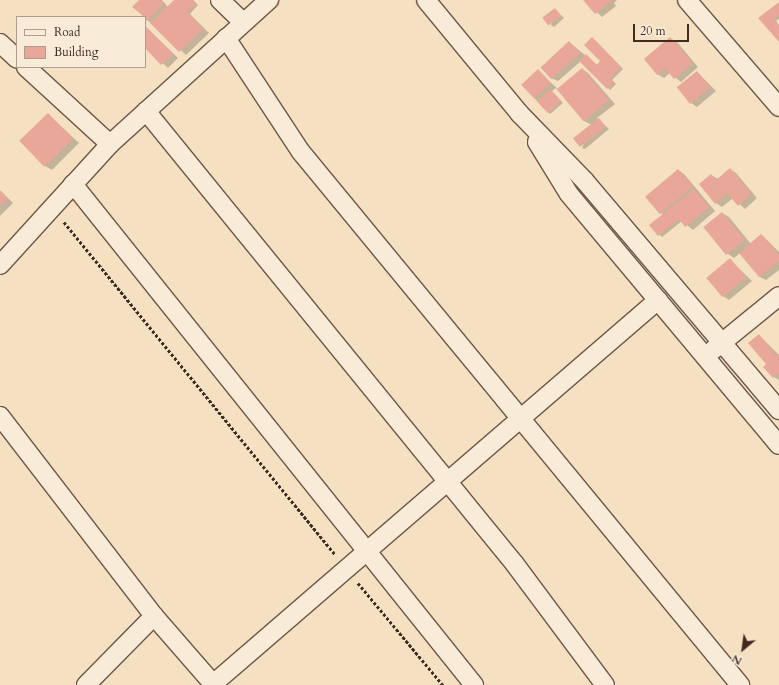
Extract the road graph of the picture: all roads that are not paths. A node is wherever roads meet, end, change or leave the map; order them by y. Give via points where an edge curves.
1 (220, 0) edge
2 (269, 0) edge
3 (687, 0) edge
4 (434, 3) edge
5 (243, 22) junction
6 (226, 38) junction
7 (0, 43) edge
8 (16, 58) edge
9 (27, 68) edge
10 (779, 107) edge
11 (146, 111) junction
12 (520, 114) junction
13 (110, 144) junction
14 (74, 184) junction
15 (0, 265) edge
16 (779, 296) edge
17 (658, 300) junction
18 (722, 343) junction
19 (705, 356) junction
20 (779, 410) edge
21 (0, 416) edge
22 (521, 418) junction
23 (779, 445) edge
24 (448, 482) junction
25 (368, 550) junction
26 (154, 616) junction
27 (214, 684) edge
28 (86, 685) edge
29 (474, 685) edge
30 (605, 685) edge
31 (740, 685) edge

1 - 5 street
2 - 5 street
3 - 10 street
4 - 12 street
5 - 6 street
6 - 11 street
6 - 22 street via 302,152
7 - 8 street
9 - 13 street
11 - 13 street
11 - 24 street
12 - 17 street via 569,194
12 - 18 street via 584,180
13 - 14 street
14 - 15 street
14 - 25 street
16 - 18 street
17 - 19 street
17 - 22 street
18 - 19 street
18 - 20 street
19 - 23 street
21 - 26 street
22 - 24 street
22 - 31 street
24 - 25 street
24 - 30 street via 514,563
25 - 27 street
25 - 29 street
26 - 27 street
26 - 28 street

